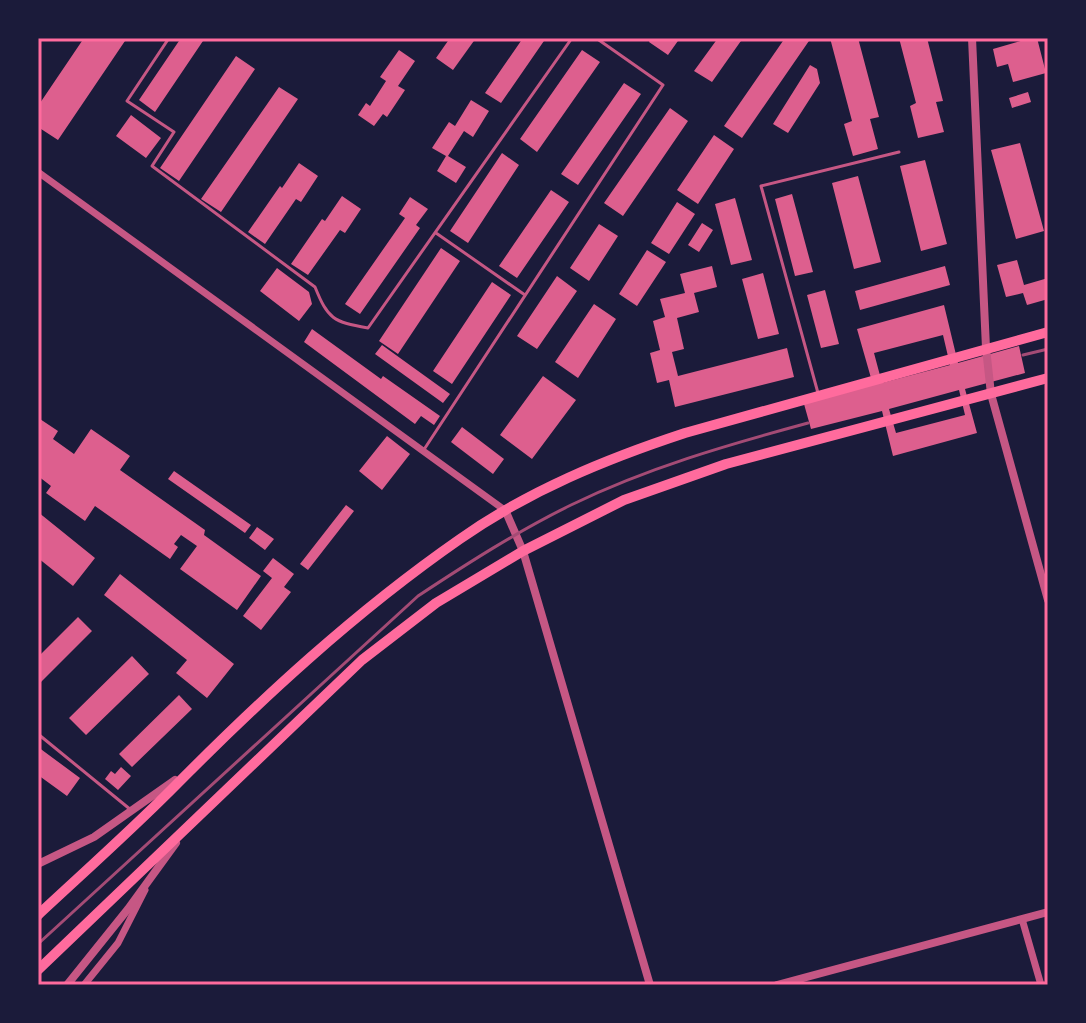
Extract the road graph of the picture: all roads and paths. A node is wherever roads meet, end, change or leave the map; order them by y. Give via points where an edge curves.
1 (169, 38) edge
2 (572, 38) edge
3 (596, 38) edge
4 (972, 38) edge
5 (899, 152) dead end
6 (38, 172) edge
7 (435, 232) junction
8 (525, 295) junction
9 (1048, 332) edge
10 (986, 348) junction
11 (1048, 378) edge
12 (991, 394) junction
13 (819, 395) junction
14 (423, 451) junction
15 (506, 512) junction
16 (523, 551) junction
17 (1048, 600) edge
18 (38, 734) edge
19 (189, 770) junction
20 (133, 811) junction
21 (184, 833) junction
22 (38, 864) edge
23 (154, 872) junction
24 (1048, 912) edge
25 (38, 915) edge
26 (1022, 919) junction
27 (38, 970) edge
28 (67, 985) edge
29 (84, 985) edge
30 (650, 985) edge
31 (777, 985) edge
32 (1041, 985) edge

1 - 7 lane via 127,101 174,132 152,166 315,287 324,310 341,323 368,328
2 - 7 lane
3 - 8 lane via 663,85
4 - 10 street
5 - 13 lane via 761,186
6 - 14 street
7 - 8 lane
8 - 14 lane
9 - 10 main road
10 - 12 street
10 - 13 main road
11 - 12 main road
12 - 16 main road via 726,464 624,500
12 - 17 street
13 - 15 main road via 636,449 568,477
14 - 15 street
15 - 16 street
15 - 19 main road via 461,537 337,634
16 - 21 main road via 436,603 362,660
16 - 30 street
18 - 20 lane
19 - 20 street
19 - 25 main road
20 - 22 street
21 - 23 street
21 - 27 main road
23 - 28 street
23 - 29 street via 118,943
24 - 26 street
26 - 31 street
26 - 32 street

